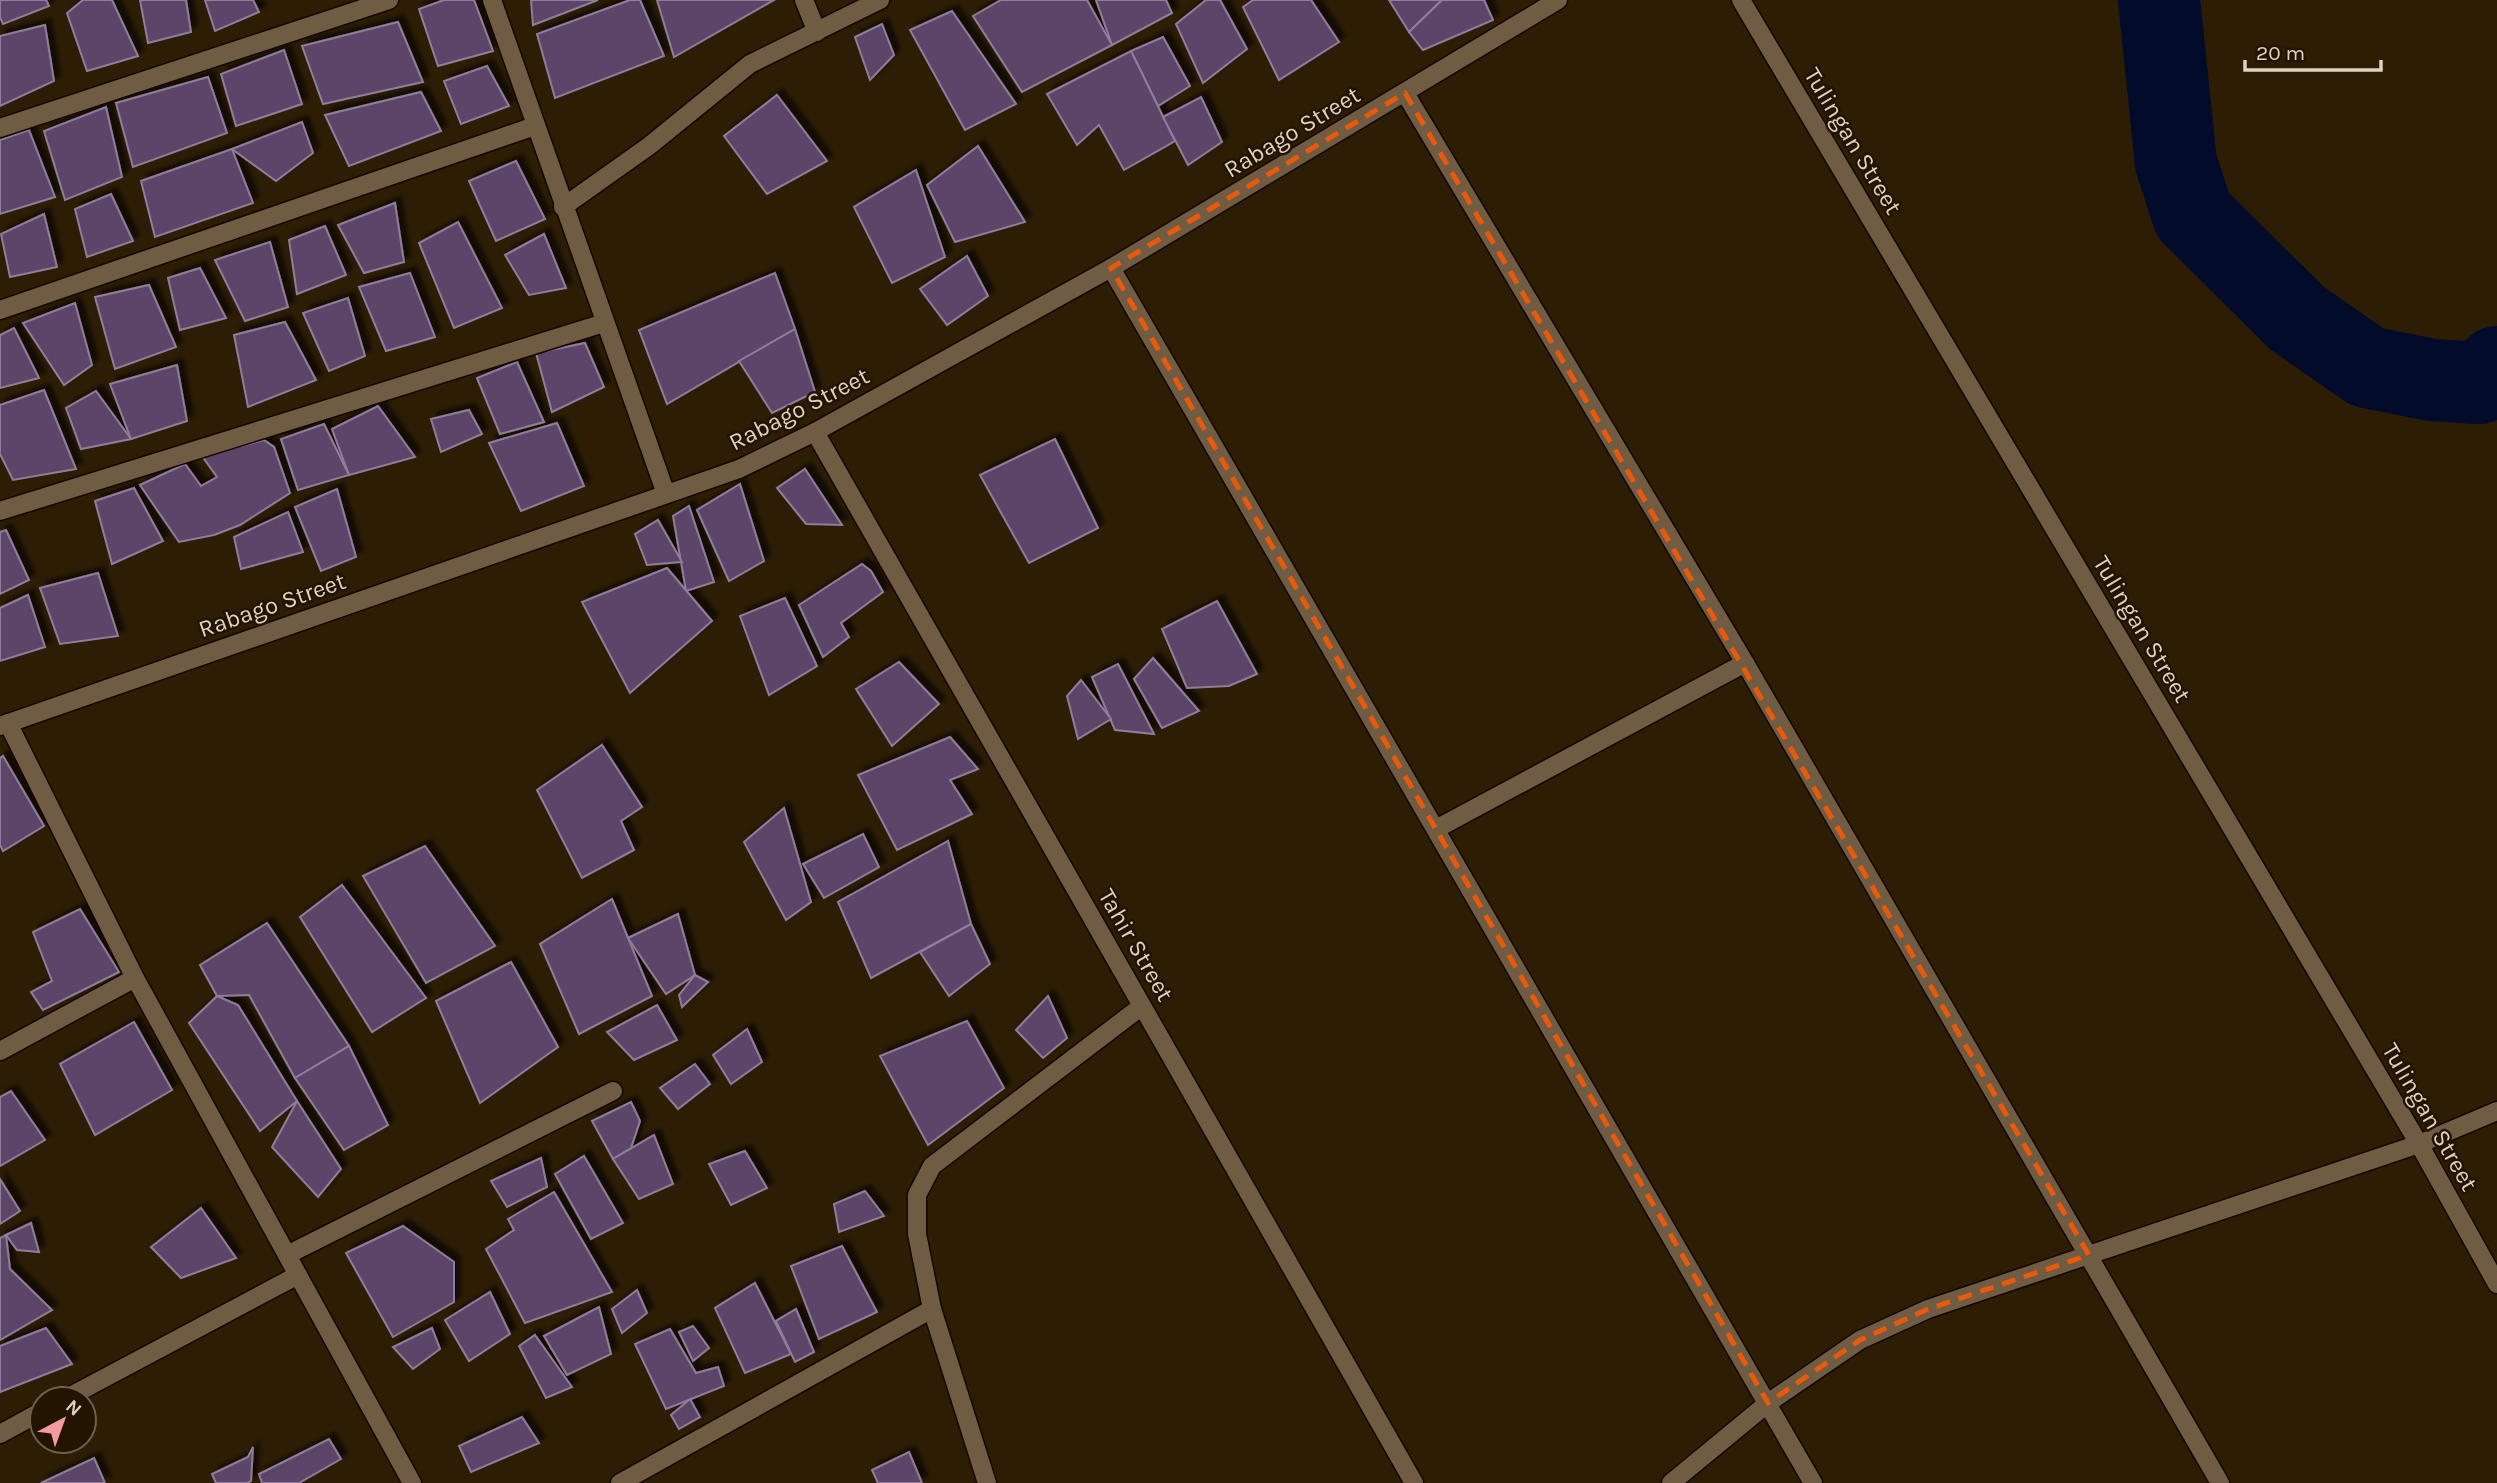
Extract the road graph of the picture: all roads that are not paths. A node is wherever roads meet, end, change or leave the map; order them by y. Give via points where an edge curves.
1 (388, 0) edge
2 (492, 0) edge
3 (804, 0) edge
4 (880, 0) edge
5 (1558, 0) edge
6 (1741, 0) edge
7 (817, 32) junction
8 (1405, 93) junction
9 (535, 126) junction
10 (0, 128) edge
11 (563, 207) junction
12 (1111, 268) junction
13 (0, 310) edge
14 (604, 323) junction
15 (815, 432) junction
16 (666, 494) junction
17 (0, 510) edge
18 (1745, 663) junction
19 (4, 724) edge
20 (1436, 830) junction
21 (135, 978) junction
22 (1142, 1006) junction
23 (0, 1051) edge
24 (613, 1091) dead end
25 (2497, 1111) edge
26 (2418, 1144) junction
27 (287, 1255) junction
28 (2089, 1255) junction
29 (298, 1275) junction
30 (2497, 1284) edge
31 (932, 1309) junction
32 (91, 1385) edge
33 (1768, 1403) junction
34 (28, 1419) edge
35 (0, 1434) edge
36 (412, 1483) edge
37 (620, 1483) edge
38 (986, 1483) edge
39 (1415, 1483) edge
40 (1671, 1483) edge
41 (1813, 1483) edge
42 (2220, 1483) edge

1 - 10 street
2 - 9 street
3 - 7 street
4 - 7 street
5 - 8 street, Rabago Street
6 - 26 street, Tulingan Street
7 - 11 street via 750,64 649,146
8 - 12 street, Rabago Street
8 - 18 street
9 - 11 street
9 - 13 street
11 - 14 street
12 - 15 street, Rabago Street
12 - 20 street
14 - 16 street
14 - 17 street
15 - 16 street, Rabago Street via 739,468
15 - 22 street, Tahir Street
16 - 19 street, Rabago Street
18 - 20 street
18 - 28 street
19 - 21 street
20 - 33 street
21 - 23 street
21 - 27 street
22 - 31 street via 932,1166 917,1195 917,1234
22 - 39 street, Tahir Street
24 - 27 street
25 - 26 street
26 - 28 street
26 - 30 street, Tulingan Street
27 - 29 street
28 - 33 street via 1928,1309 1860,1340
28 - 42 street
29 - 32 street
29 - 36 street
31 - 37 street
31 - 38 street
33 - 40 street
33 - 41 street
34 - 35 street

